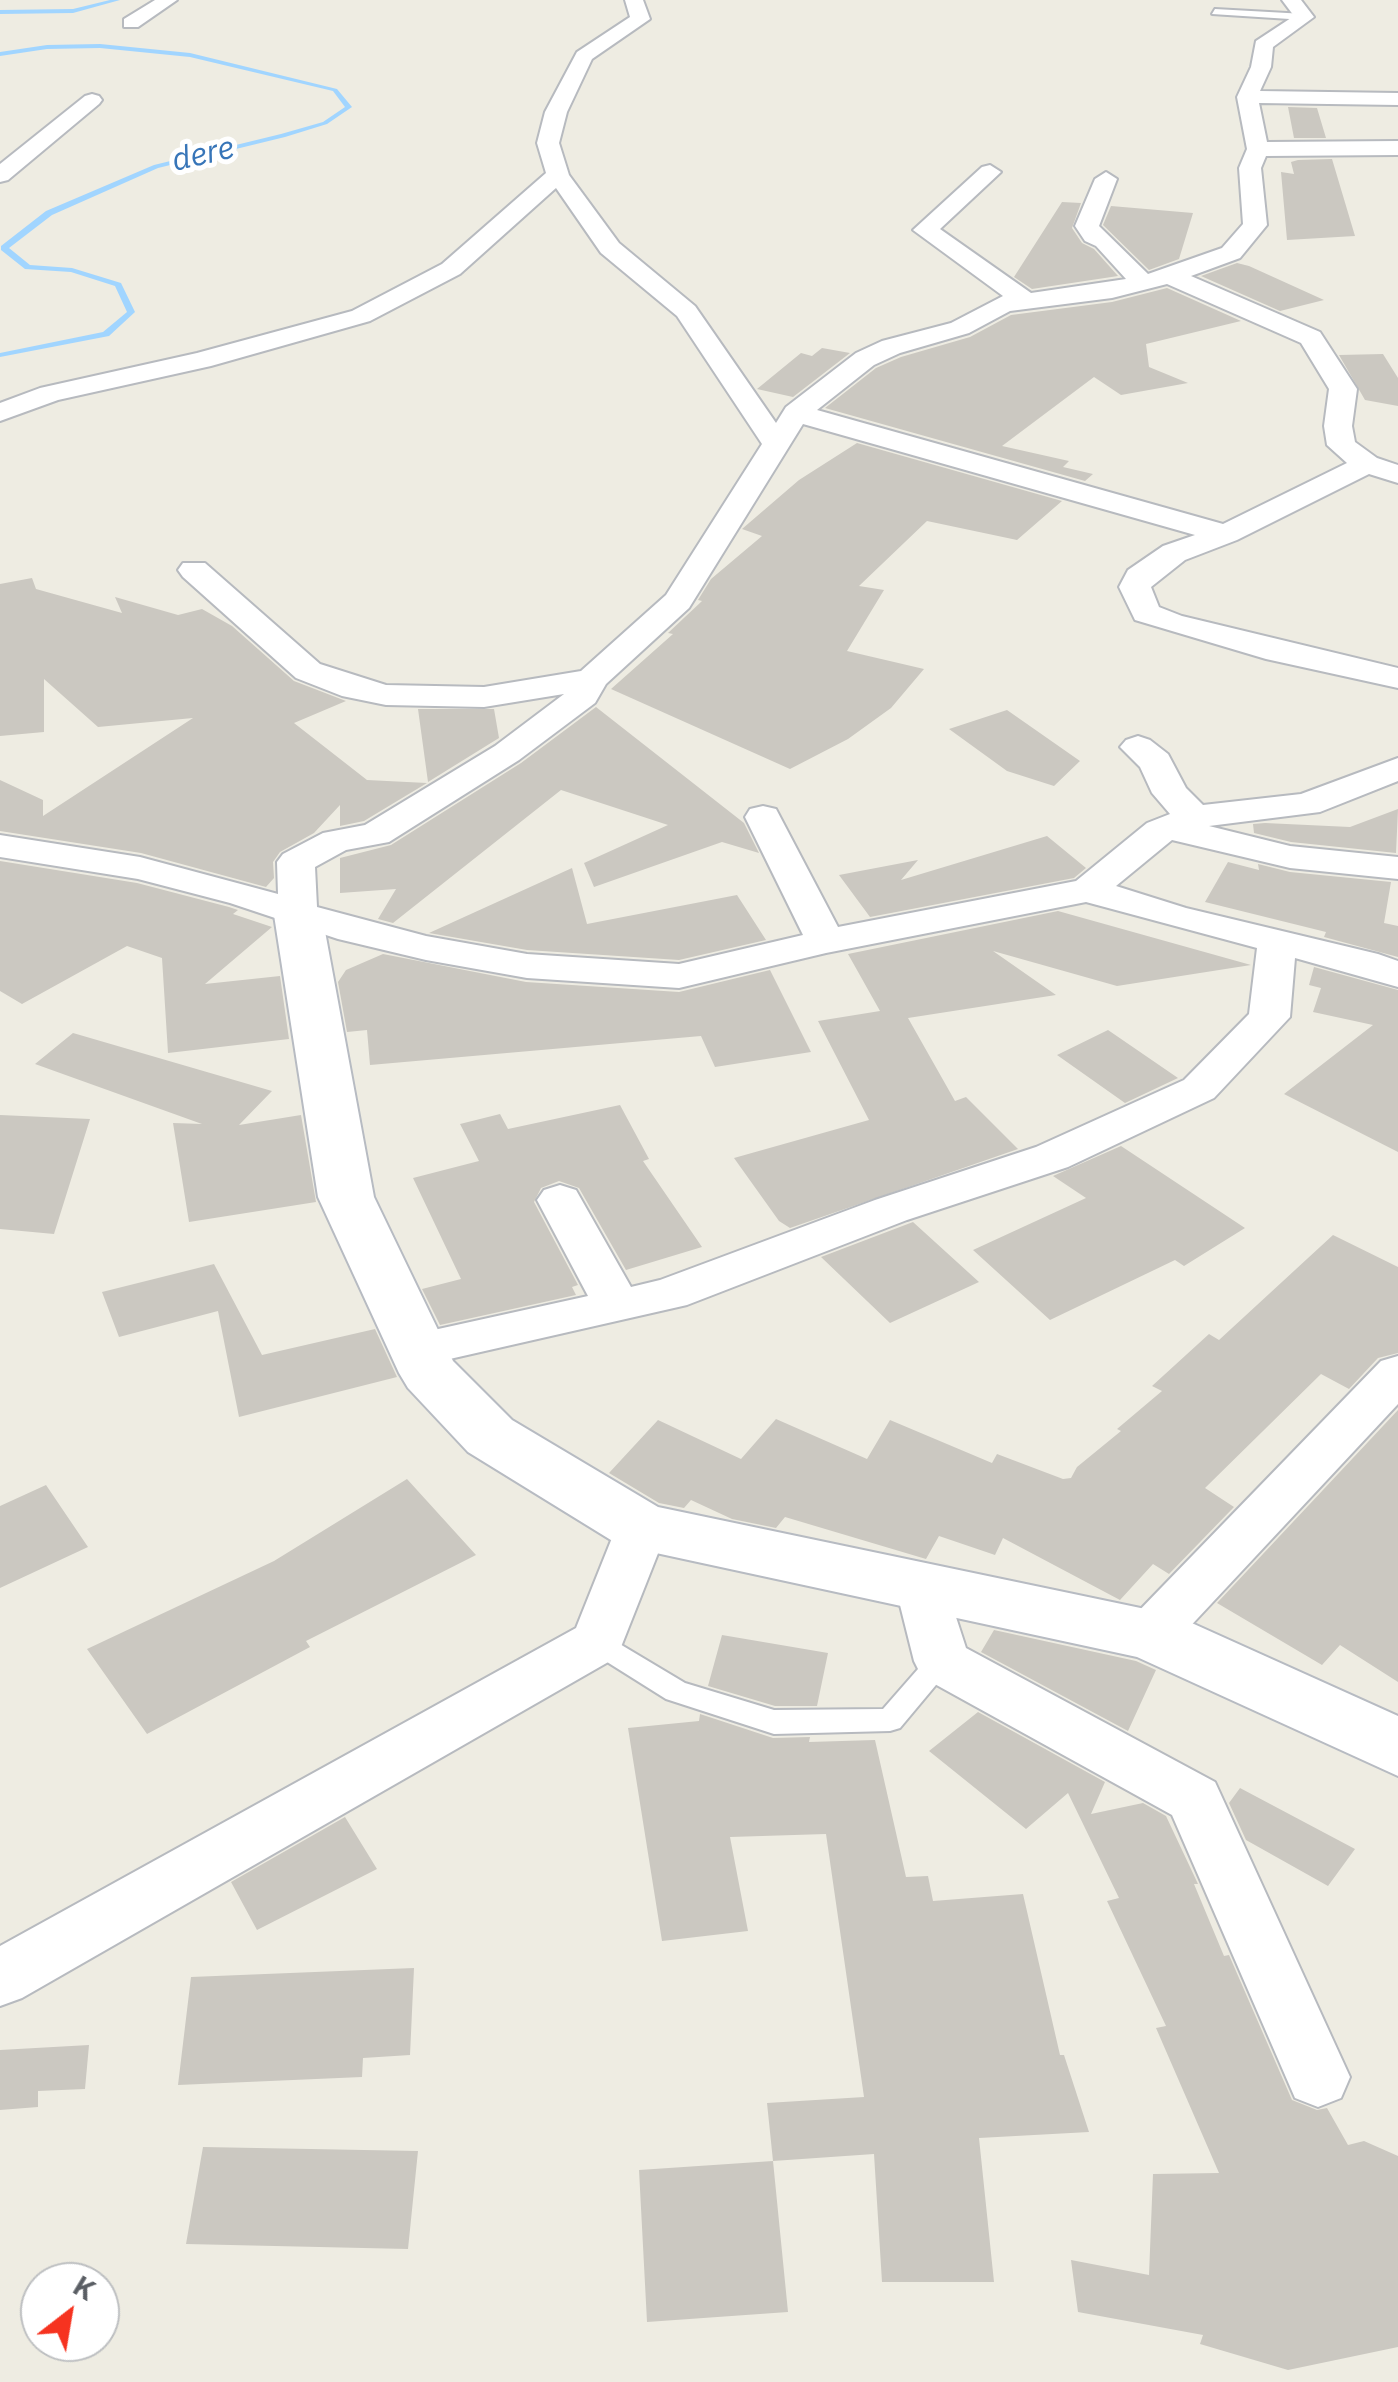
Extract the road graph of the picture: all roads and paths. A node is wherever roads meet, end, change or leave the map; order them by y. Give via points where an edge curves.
1 (168, 0) edge
2 (634, 0) edge
3 (1291, 0) edge
4 (1214, 12) dead end
5 (1306, 17) junction
6 (132, 23) dead end
7 (1247, 96) junction
8 (1398, 99) edge
9 (92, 100) dead end
10 (1398, 148) edge
11 (1258, 149) junction
12 (990, 172) dead end
13 (558, 175) junction
14 (0, 176) edge
15 (1106, 179) dead end
16 (1155, 278) junction
17 (1023, 299) junction
18 (0, 413) edge
19 (796, 413) junction
20 (776, 444) junction
21 (1367, 464) junction
22 (1398, 474) edge
23 (1226, 534) junction
24 (194, 570) dead end
25 (592, 678) junction
26 (1398, 678) edge
27 (1138, 747) dead end
28 (1398, 769) edge
29 (762, 817) dead end
30 (1182, 822) junction
31 (0, 846) edge
32 (1398, 868) edge
33 (1088, 890) junction
34 (298, 915) junction
35 (826, 941) junction
36 (1277, 942) junction
37 (1398, 976) edge
38 (560, 1200) dead end
39 (616, 1303) junction
40 (419, 1349) junction
41 (1398, 1373) edge
42 (642, 1528) junction
43 (923, 1588) junction
44 (1150, 1634) junction
45 (598, 1642) junction
46 (942, 1661) junction
47 (1398, 1747) edge
48 (0, 1978) edge
49 (1318, 2077) dead end

1 - 6 street
2 - 13 street via 640,19 584,56 556,112 548,144
3 - 5 street
4 - 5 lane
5 - 7 street via 1262,45 1261,67
7 - 8 street
7 - 11 street
9 - 14 street
10 - 11 street
11 - 16 street via 1250,168 1256,225 1230,253
12 - 17 street via 925,230
13 - 18 street via 450,269 361,316 50,394
13 - 20 street via 610,248 686,311
15 - 16 street via 1088,226
16 - 17 street via 1054,300
16 - 21 street via 1312,338 1343,389 1342,446
17 - 19 street via 866,359
19 - 20 street
19 - 23 street
20 - 25 street via 678,601
21 - 22 street
21 - 23 street
23 - 26 street via 1174,553 1138,577 1135,587 1146,614
24 - 25 street via 308,671 354,689 484,696
25 - 34 street via 584,696 507,754 376,834 336,841 296,862
27 - 30 street via 1155,762
28 - 30 street via 1307,804
29 - 35 street
30 - 32 street via 1290,857
30 - 33 street
31 - 34 street via 140,868
33 - 35 street
33 - 36 street
34 - 35 street via 527,966 679,976
34 - 40 street via 346,1197
36 - 37 street
36 - 39 street via 1270,1017 1199,1089 1052,1157 670,1294
38 - 39 street
39 - 40 street
40 - 42 street via 430,1373 490,1436
41 - 44 street
42 - 43 street
42 - 45 street
43 - 44 street
43 - 46 street
44 - 47 street
45 - 46 lane via 676,1691 774,1722 890,1720
45 - 48 street
46 - 49 street via 1194,1799

